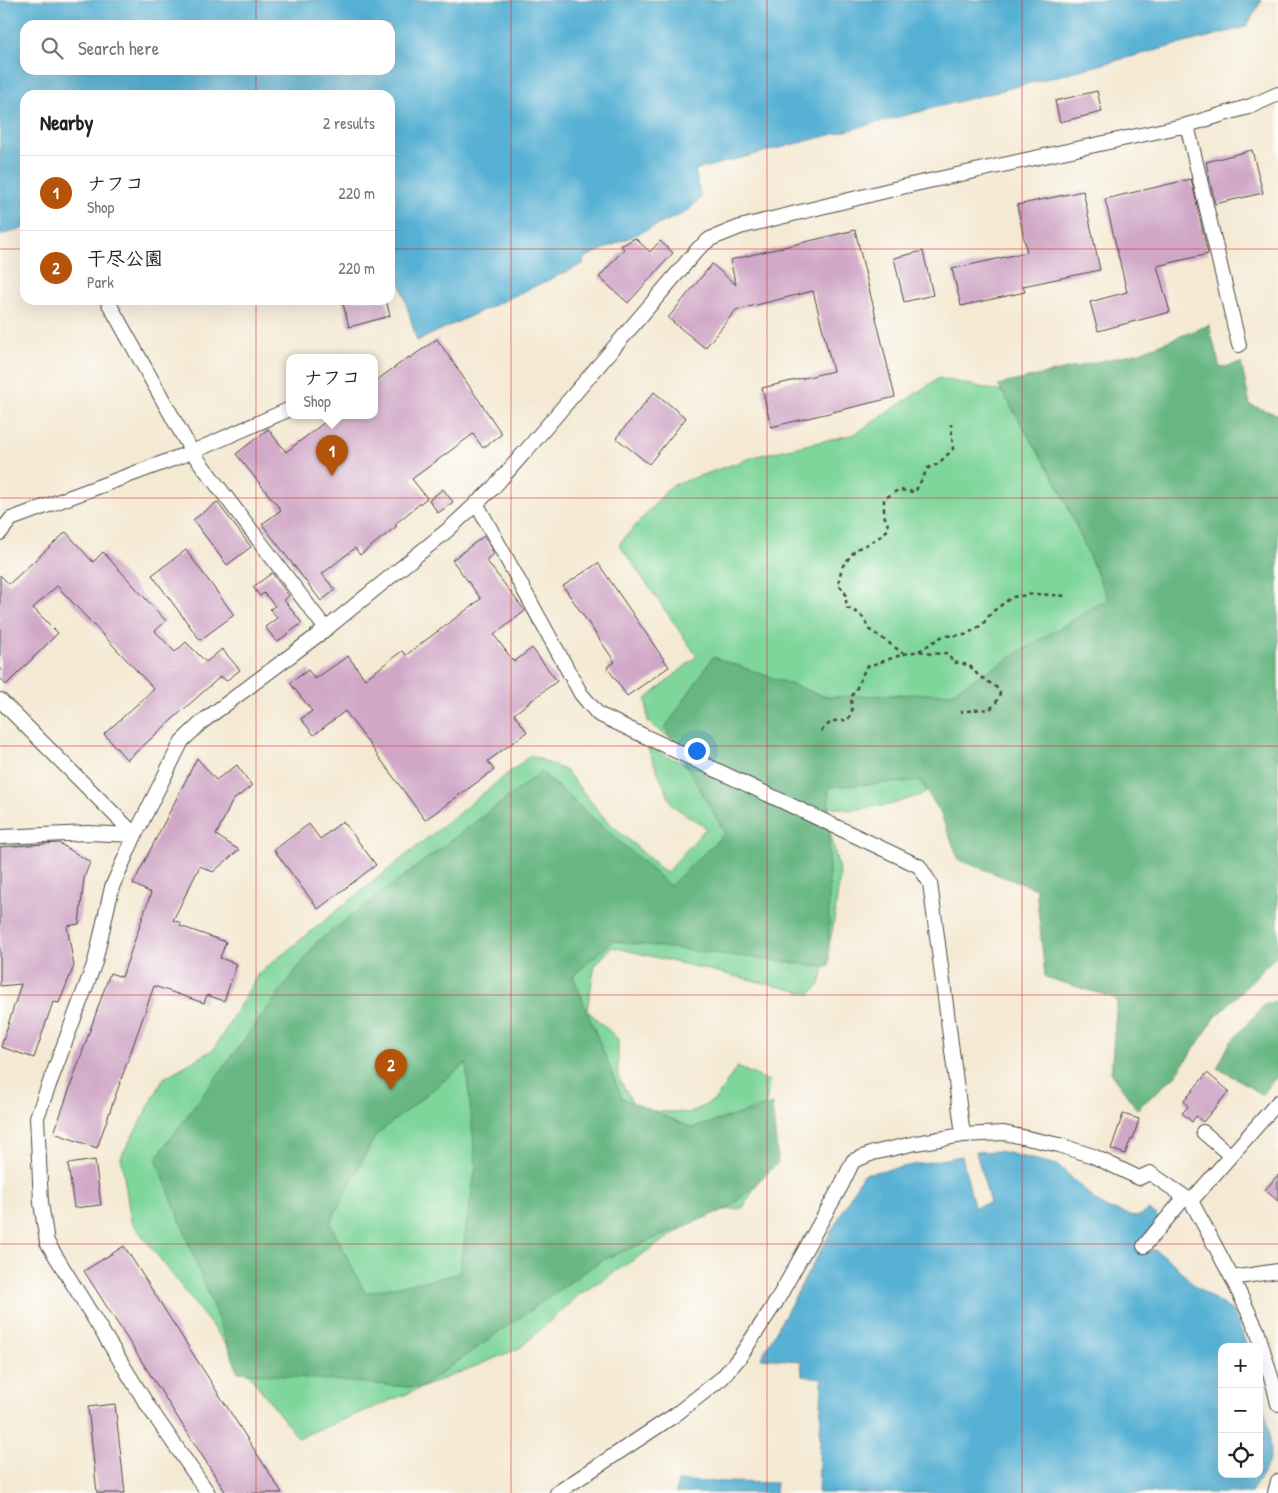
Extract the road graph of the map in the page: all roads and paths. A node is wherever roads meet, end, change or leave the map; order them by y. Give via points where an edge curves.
1 (1278, 94) edge
2 (1187, 125) junction
3 (110, 305) edge
4 (1239, 345) dead end
5 (286, 411) edge
6 (950, 424) dead end
7 (192, 452) junction
8 (476, 503) junction
9 (0, 533) edge
10 (1067, 596) dead end
11 (326, 629) junction
12 (919, 651) junction
13 (904, 654) junction
14 (0, 700) edge
15 (961, 712) dead end
16 (821, 731) dead end
17 (135, 835) junction
18 (0, 837) edge
19 (1278, 1102) edge
20 (1203, 1132) dead end
21 (963, 1135) junction
22 (1231, 1156) junction
23 (1188, 1199) junction
24 (1144, 1246) dead end
25 (1278, 1270) edge
26 (1232, 1278) junction
27 (1276, 1386) edge
28 (1278, 1404) edge
29 (1278, 1482) edge
30 (208, 1493) edge
31 (557, 1493) edge
32 (1275, 1493) edge

1 - 2 street via 1251,106
2 - 4 street
2 - 8 street via 906,186 740,228 710,239 493,488
3 - 7 street
5 - 7 street
6 - 13 path via 953,449 938,464 928,468 915,492 898,490 884,499 884,515 889,528 866,546 856,549 842,567 838,584 845,592 847,608 866,619 868,629
7 - 9 street via 11,518
7 - 11 street
8 - 11 street via 449,530
8 - 21 street via 581,694 598,714 919,866 930,882
10 - 12 path via 1034,594 1012,597 992,612 982,625 965,635 943,636
11 - 17 street via 202,722 182,741
12 - 13 path
12 - 15 path via 947,653 953,662 969,665 1000,692 989,710
13 - 16 path via 866,667 851,697 852,711 848,720 832,721
14 - 17 street
17 - 18 street via 88,833
17 - 30 street via 112,887 95,962 37,1116 40,1203 48,1242 148,1406
19 - 22 street
20 - 22 street
21 - 23 street via 1004,1132 1059,1145 1093,1156 1139,1178 1150,1173
21 - 31 street via 873,1153 853,1161 776,1302 740,1358 722,1378 675,1415
22 - 23 street
23 - 24 street
23 - 26 street
25 - 26 street
26 - 27 street via 1257,1330
27 - 28 street
29 - 32 street

